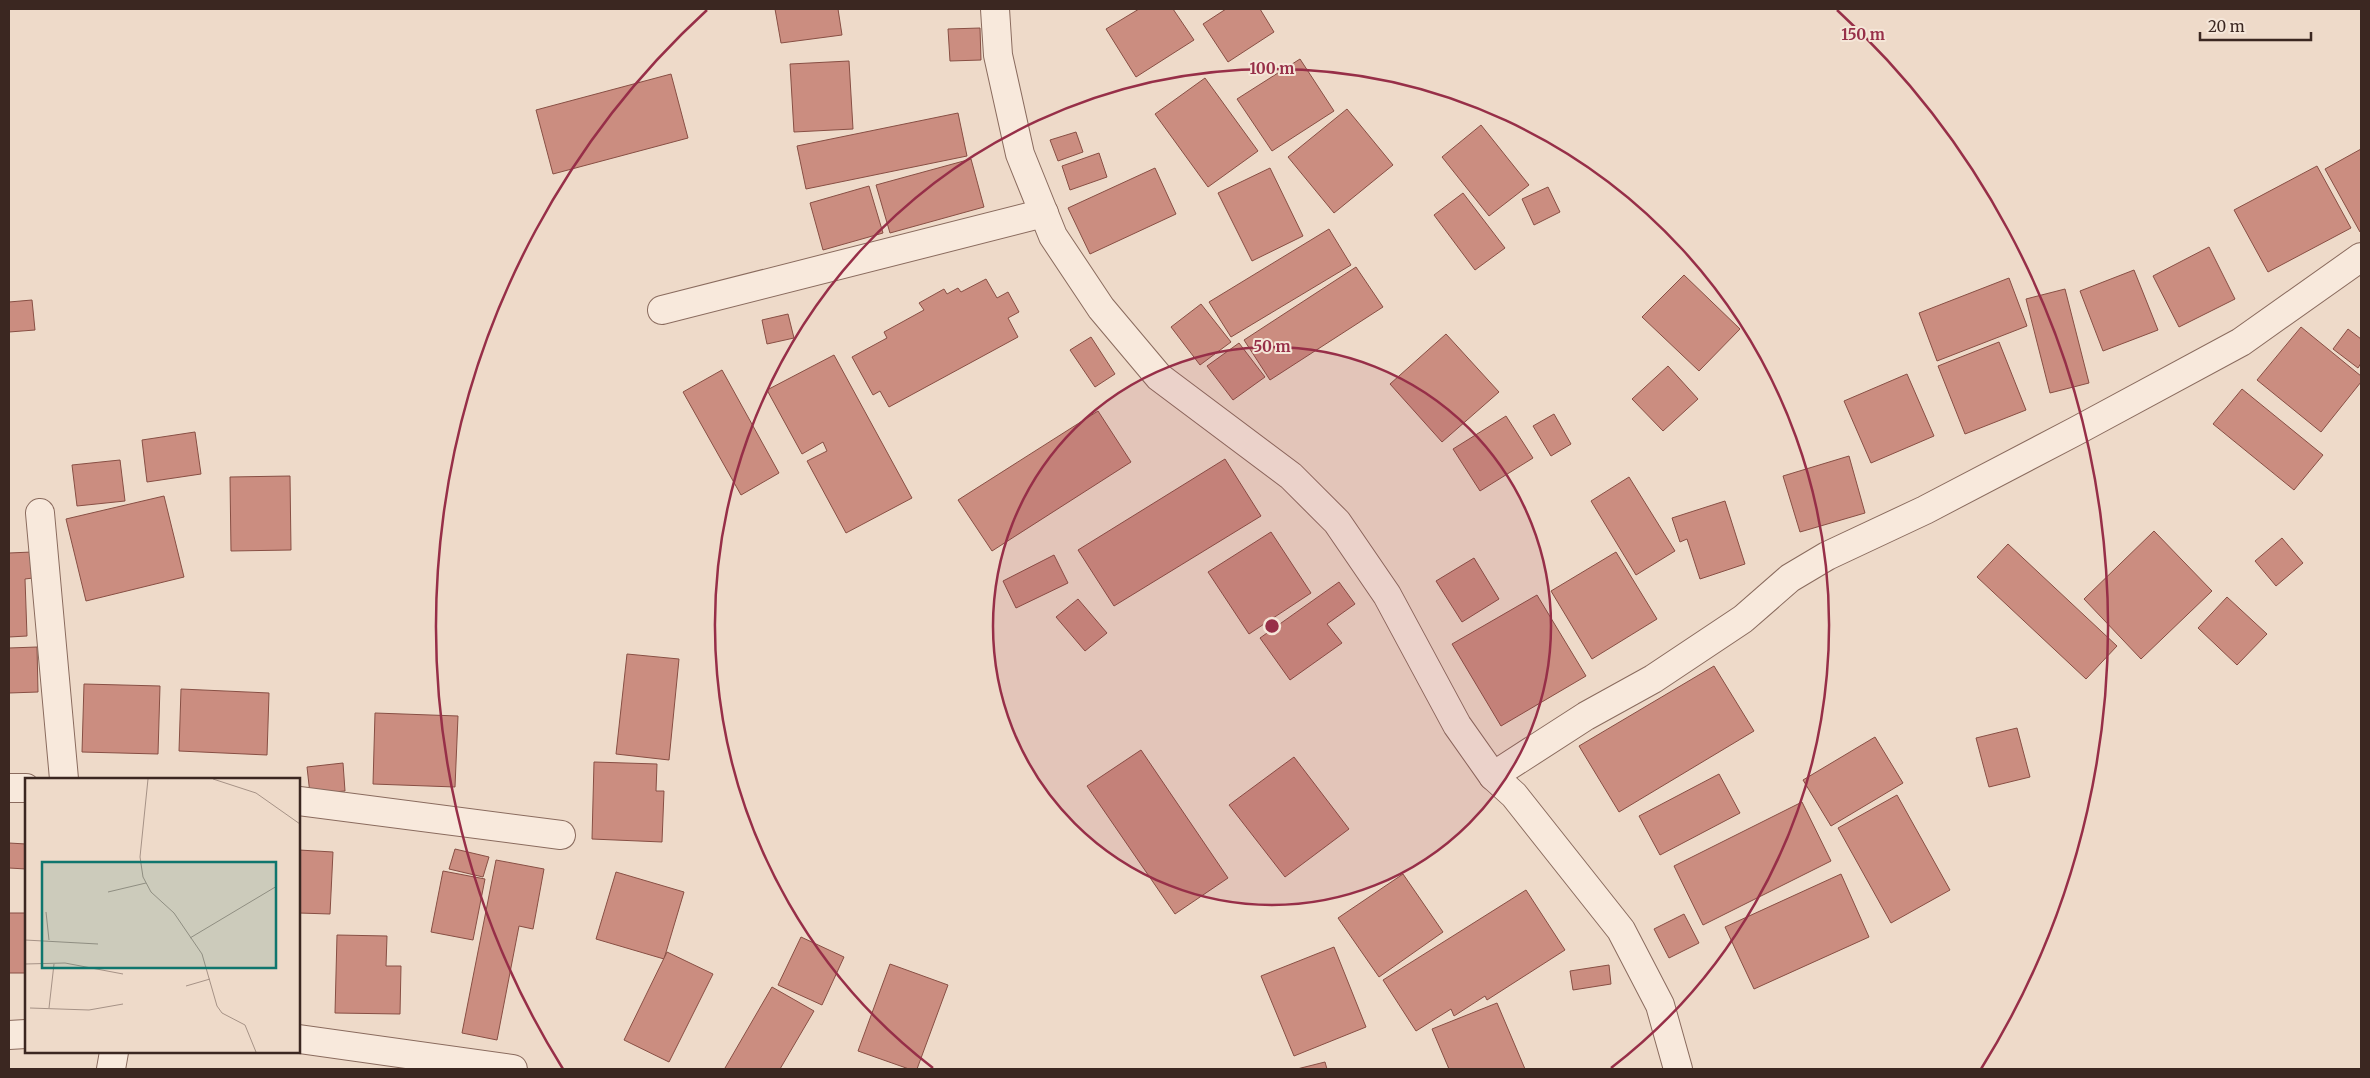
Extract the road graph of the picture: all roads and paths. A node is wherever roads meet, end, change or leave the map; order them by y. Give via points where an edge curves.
1 (995, 9) edge
2 (1044, 213) junction
3 (2361, 257) edge
4 (662, 310) dead end
5 (40, 513) dead end
6 (1493, 776) junction
7 (64, 778) edge
8 (9, 788) edge
9 (25, 788) edge
10 (300, 801) edge
11 (561, 835) dead end
12 (25, 1034) edge
13 (9, 1035) edge
14 (300, 1040) edge
15 (114, 1053) edge
16 (111, 1069) edge
17 (513, 1069) edge
18 (1678, 1069) edge

1 - 2 street via 998,55 1020,154
2 - 4 street
2 - 6 street via 1053,236 1101,308 1159,377 1291,476 1337,522 1387,594 1458,725
3 - 6 street via 2241,342 2068,436 1925,510 1827,556 1790,578 1743,619 1653,679 1586,716
5 - 7 street
6 - 18 street via 1514,796 1621,930 1660,1005
8 - 9 street
10 - 11 street
12 - 13 street
14 - 17 street
15 - 16 street

